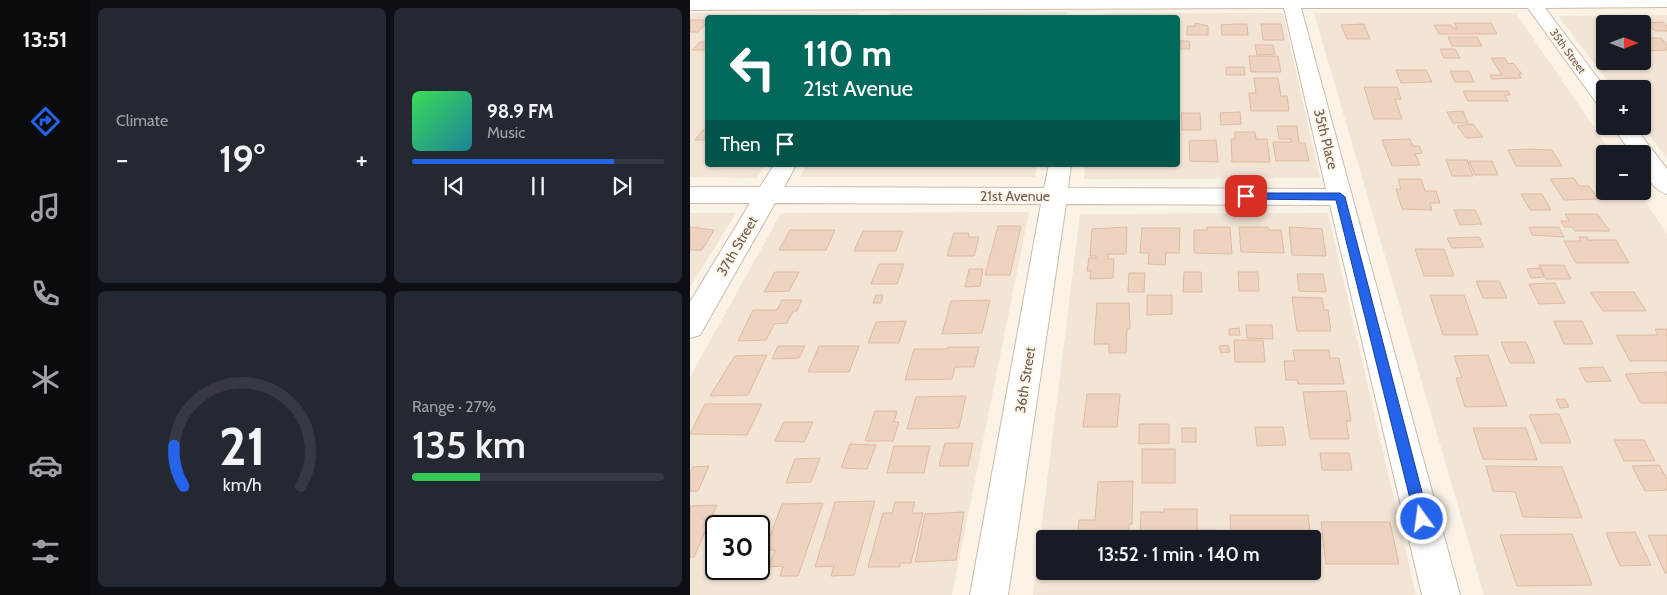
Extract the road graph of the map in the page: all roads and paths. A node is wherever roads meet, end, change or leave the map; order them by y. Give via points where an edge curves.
1 (1532, 1) edge
2 (691, 2) edge
3 (1667, 2) edge
4 (1291, 3) junction
5 (877, 7) edge
6 (1086, 11) edge
7 (1596, 89) edge
8 (1630, 135) edge
9 (784, 167) edge
10 (1060, 167) edge
11 (1667, 186) edge
12 (690, 195) edge
13 (767, 195) junction
14 (1055, 196) junction
15 (1340, 197) junction
16 (690, 326) edge
17 (989, 595) edge
18 (1441, 595) edge

1 - 3 street
1 - 4 street
1 - 7 street, 35th Street
2 - 5 street
4 - 6 street
4 - 15 street, 35th Place
5 - 6 street
8 - 11 street
9 - 13 street, 37th Street
10 - 14 street, 36th Street
12 - 13 street, 21st Avenue
13 - 14 street, 21st Avenue
13 - 16 street, 37th Street
14 - 15 street, 21st Avenue
14 - 17 street, 36th Street
15 - 18 street, 35th Place

